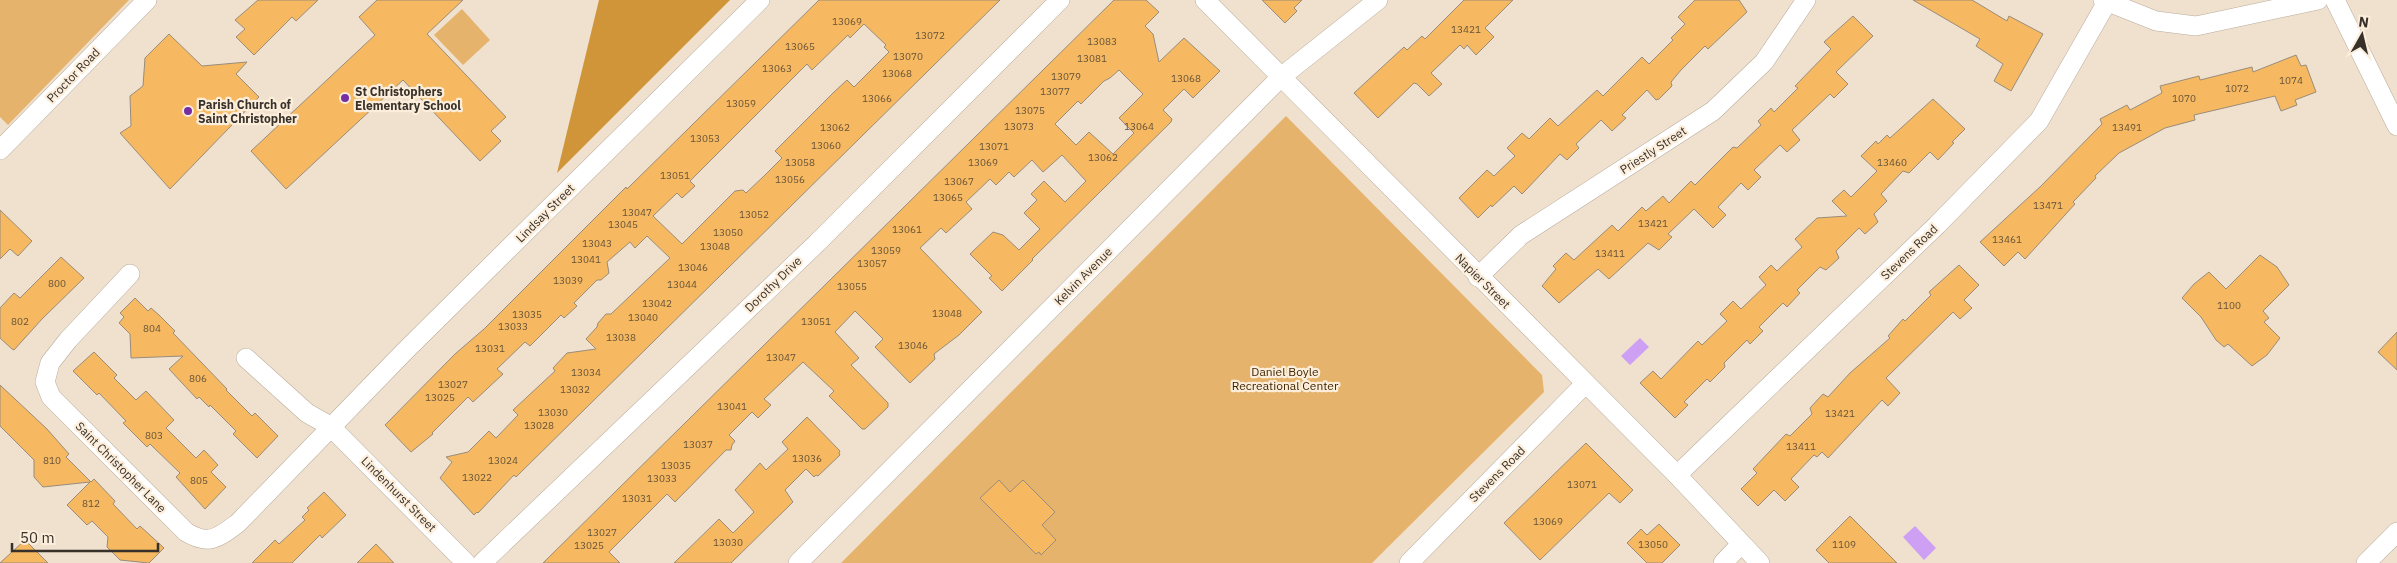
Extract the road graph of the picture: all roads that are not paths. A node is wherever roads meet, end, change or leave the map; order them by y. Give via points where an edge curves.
1 (147, 0) edge
2 (760, 0) edge
3 (1060, 0) edge
4 (1205, 0) edge
5 (1378, 0) edge
6 (1806, 0) edge
7 (2318, 0) edge
8 (2334, 0) edge
9 (2105, 1) edge
10 (1281, 77) junction
11 (2397, 126) edge
12 (0, 150) edge
13 (130, 274) dead end
14 (1478, 277) junction
15 (246, 358) dead end
16 (1585, 384) junction
17 (330, 426) junction
18 (1677, 475) junction
19 (2397, 532) edge
20 (1741, 544) junction
21 (455, 559) edge
22 (482, 563) edge
23 (798, 563) edge
24 (1409, 563) edge
25 (1723, 563) edge
26 (1760, 563) edge
27 (2366, 563) edge

1 - 12 street, Proctor Road
2 - 17 street, Lindsay Street
3 - 22 street, Dorothy Drive via 817,243
4 - 10 street, Napier Street
5 - 10 street, Kelvin Avenue
6 - 14 street, Priestly Street via 1764,62 1713,111 1521,235
7 - 9 street via 2196,26 2156,21
8 - 11 street
9 - 18 street, Stevens Road via 2039,121 1937,226
10 - 14 street, Napier Street
10 - 23 street, Kelvin Avenue
13 - 17 street, Saint Christopher Lane via 68,340 50,363 45,382 51,397 186,532 200,540 218,538
14 - 16 street, Napier Street
15 - 17 street, Lindenhurst Street via 308,413
16 - 18 street, Napier Street
16 - 24 street, Stevens Road
17 - 21 street, Lindenhurst Street
18 - 20 street, Napier Street
19 - 27 street
20 - 25 street
20 - 26 street, Napier Street

